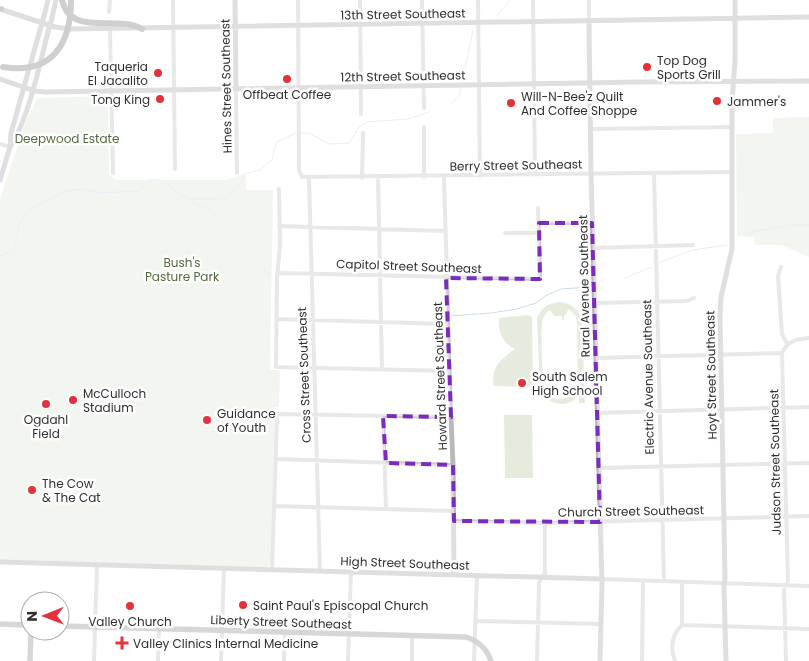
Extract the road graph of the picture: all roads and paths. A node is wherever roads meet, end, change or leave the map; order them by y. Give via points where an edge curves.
1 (48, 0) edge
2 (56, 0) edge
3 (71, 0) edge
4 (110, 0) edge
5 (173, 0) edge
6 (236, 0) edge
7 (298, 0) edge
8 (360, 0) edge
9 (422, 0) edge
10 (478, 0) edge
11 (533, 0) edge
12 (590, 0) edge
13 (735, 0) edge
14 (62, 3) edge
15 (0, 9) edge
16 (109, 12) dead end
17 (809, 18) edge
18 (735, 19) junction
19 (589, 21) junction
20 (533, 22) junction
21 (478, 23) junction
22 (423, 24) junction
23 (360, 25) junction
24 (299, 26) junction
25 (236, 27) junction
26 (173, 28) junction
27 (110, 29) junction
28 (142, 29) junction
29 (2, 67) edge
30 (0, 79) edge
31 (734, 81) junction
32 (809, 81) edge
33 (590, 83) junction
34 (479, 84) junction
35 (534, 84) junction
36 (424, 85) junction
37 (24, 87) junction
38 (299, 87) junction
39 (361, 87) junction
40 (236, 88) junction
41 (33, 90) junction
42 (174, 90) junction
43 (113, 91) junction
44 (424, 108) dead end
45 (361, 114) dead end
46 (424, 127) dead end
47 (732, 127) junction
48 (591, 129) junction
49 (362, 133) dead end
50 (0, 144) edge
51 (10, 147) junction
52 (175, 168) dead end
53 (237, 172) dead end
54 (733, 172) junction
55 (113, 173) dead end
56 (654, 173) junction
57 (591, 174) junction
58 (535, 175) junction
59 (444, 176) junction
60 (480, 176) junction
61 (378, 177) junction
62 (424, 177) junction
63 (309, 178) junction
64 (362, 178) junction
65 (0, 180) edge
66 (279, 189) dead end
67 (538, 208) dead end
68 (592, 222) junction
69 (538, 223) junction
70 (279, 226) junction
71 (310, 228) junction
72 (378, 229) junction
73 (445, 231) junction
74 (505, 233) dead end
75 (539, 233) junction
76 (693, 244) dead end
77 (656, 247) junction
78 (593, 248) junction
79 (781, 267) dead end
80 (277, 273) junction
81 (311, 274) junction
82 (380, 276) junction
83 (446, 278) junction
84 (694, 298) dead end
85 (656, 302) junction
86 (594, 303) junction
87 (277, 319) junction
88 (313, 320) junction
89 (381, 322) junction
90 (447, 324) junction
91 (809, 338) edge
92 (788, 345) junction
93 (782, 353) junction
94 (720, 355) junction
95 (658, 356) junction
96 (596, 358) junction
97 (314, 367) junction
98 (382, 369) junction
99 (449, 371) junction
100 (809, 407) edge
101 (784, 408) junction
102 (722, 409) junction
103 (659, 411) junction
104 (597, 413) junction
105 (315, 414) junction
106 (383, 416) junction
107 (451, 417) junction
108 (276, 459) junction
109 (316, 461) junction
110 (386, 462) junction
111 (785, 462) junction
112 (809, 463) edge
113 (723, 464) junction
114 (453, 465) junction
115 (660, 466) junction
116 (598, 468) junction
117 (274, 506) junction
118 (318, 507) junction
119 (386, 509) junction
120 (454, 511) junction
121 (809, 516) edge
122 (786, 517) junction
123 (725, 519) junction
124 (662, 520) junction
125 (454, 522) junction
126 (600, 522) junction
127 (545, 523) junction
128 (0, 562) edge
129 (97, 565) junction
130 (224, 568) junction
131 (272, 570) junction
132 (320, 571) junction
133 (351, 572) junction
134 (454, 575) junction
135 (477, 575) junction
136 (542, 578) junction
137 (601, 579) junction
138 (643, 581) junction
139 (664, 581) junction
140 (682, 582) junction
141 (724, 583) junction
142 (786, 586) junction
143 (809, 586) edge
144 (475, 621) junction
145 (538, 623) junction
146 (0, 624) edge
147 (601, 624) junction
148 (20, 625) edge
149 (682, 625) junction
150 (70, 626) edge
151 (725, 626) junction
152 (95, 627) junction
153 (785, 628) junction
154 (159, 629) junction
155 (809, 629) edge
156 (222, 630) junction
157 (285, 632) junction
158 (349, 634) junction
159 (412, 636) junction
160 (31, 641) edge
161 (475, 641) junction
162 (30, 661) edge
163 (94, 661) edge
164 (158, 661) edge
165 (221, 661) edge
166 (284, 661) edge
167 (348, 661) edge
168 (412, 661) edge
169 (474, 661) edge
170 (491, 661) edge
171 (537, 661) edge
172 (600, 661) edge
173 (642, 661) edge
174 (675, 661) edge
175 (726, 661) edge
176 (786, 661) edge

1 - 37 street, bridge
2 - 41 street, bridge
3 - 29 highway, bridge via 68,33 53,56 28,68
4 - 16 street
5 - 26 street
6 - 25 street, Hines Street Southeast
7 - 24 street
8 - 23 street
9 - 22 street
10 - 21 street
11 - 20 street
12 - 19 street, Rural Avenue Southeast
13 - 18 street, Hoyt Street Southeast
14 - 28 highway via 69,15 80,22 133,24
15 - 27 street, 13th Street Southeast via 64,29
17 - 18 street, 13th Street Southeast
18 - 19 street, 13th Street Southeast
18 - 31 street, Hoyt Street Southeast
19 - 20 street, 13th Street Southeast
19 - 33 street, Rural Avenue Southeast
20 - 21 street, 13th Street Southeast
20 - 35 street
21 - 22 street, 13th Street Southeast
21 - 34 street
22 - 23 street, 13th Street Southeast
22 - 36 street
23 - 24 street, 13th Street Southeast
23 - 39 street
24 - 25 street, 13th Street Southeast
24 - 38 street
25 - 26 street, 13th Street Southeast
25 - 40 street, Hines Street Southeast
26 - 28 street, 13th Street Southeast
26 - 42 street
27 - 28 street, 13th Street Southeast
27 - 43 street
30 - 37 street, 12th Street Southeast
31 - 32 street, 12th Street Southeast
31 - 33 street, 12th Street Southeast
31 - 47 street, Hoyt Street Southeast
33 - 35 street, 12th Street Southeast
33 - 48 street, Rural Avenue Southeast
34 - 35 street, 12th Street Southeast
34 - 36 street, 12th Street Southeast
34 - 60 street
35 - 58 street
36 - 39 street, 12th Street Southeast
36 - 44 street
37 - 41 street, 12th Street Southeast
37 - 51 street
38 - 39 street, 12th Street Southeast
38 - 40 street, 12th Street Southeast
38 - 63 street, Berry Street Southeast via 300,176
39 - 45 street
40 - 42 street, 12th Street Southeast
40 - 53 street, Hines Street Southeast
41 - 43 street, 12th Street Southeast
41 - 51 street via 18,135
42 - 43 street, 12th Street Southeast
42 - 52 street
43 - 55 street
46 - 62 street
47 - 48 street
47 - 54 street, Hoyt Street Southeast
48 - 57 street, Rural Avenue Southeast
49 - 64 street
50 - 51 street
51 - 65 street
54 - 56 street, Berry Street Southeast
54 - 94 street, Hoyt Street Southeast via 732,249 720,306
56 - 57 street, Berry Street Southeast
56 - 77 street, Electric Avenue Southeast
57 - 58 street, Berry Street Southeast
57 - 68 street, Rural Avenue Southeast
58 - 60 street, Berry Street Southeast
59 - 60 street, Berry Street Southeast
59 - 62 street, Berry Street Southeast
59 - 73 street, Howard Street Southeast
61 - 62 street, Berry Street Southeast
61 - 64 street, Berry Street Southeast
61 - 72 street
63 - 64 street, Berry Street Southeast
63 - 71 street, Cross Street Southeast
66 - 70 street
67 - 69 street
68 - 69 street
68 - 78 street, Rural Avenue Southeast
69 - 75 street
70 - 71 street
70 - 80 street
71 - 72 street
71 - 81 street, Cross Street Southeast
72 - 73 street
72 - 82 street
73 - 83 street, Howard Street Southeast
74 - 75 street
75 - 83 street, Capitol Street Southeast via 540,280
76 - 77 street
77 - 78 street
77 - 85 street, Electric Avenue Southeast
78 - 86 street, Rural Avenue Southeast
79 - 92 street via 778,276 782,334
80 - 81 street, Capitol Street Southeast
80 - 87 street
81 - 82 street, Capitol Street Southeast
81 - 88 street, Cross Street Southeast
82 - 83 street, Capitol Street Southeast
82 - 89 street
83 - 90 street, Howard Street Southeast
84 - 85 street
85 - 86 street
85 - 95 street, Electric Avenue Southeast
86 - 96 street, Rural Avenue Southeast
87 - 88 street
87 - 97 street via 276,367
88 - 89 street
88 - 97 street, Cross Street Southeast
89 - 90 street
89 - 98 street
90 - 99 street, Howard Street Southeast
91 - 92 street
92 - 93 street
93 - 94 street
93 - 101 street, Judson Street Southeast
94 - 95 street
94 - 102 street, Hoyt Street Southeast
95 - 96 street
95 - 103 street, Electric Avenue Southeast
96 - 104 street, Rural Avenue Southeast
97 - 98 street
97 - 105 street, Cross Street Southeast
98 - 99 street
99 - 107 street, Howard Street Southeast
100 - 101 street
101 - 102 street
101 - 111 street, Judson Street Southeast
102 - 103 street
102 - 113 street, Hoyt Street Southeast
103 - 104 street
103 - 115 street, Electric Avenue Southeast
104 - 116 street, Rural Avenue Southeast
105 - 106 street
105 - 108 street via 278,414
105 - 109 street, Cross Street Southeast
106 - 107 street
106 - 110 street
107 - 114 street, Howard Street Southeast
108 - 109 street
108 - 117 street
109 - 110 street
109 - 118 street, Cross Street Southeast
110 - 114 street
110 - 119 street
111 - 112 street
111 - 113 street
111 - 122 street, Judson Street Southeast
113 - 115 street
113 - 123 street, Hoyt Street Southeast
114 - 120 street, Howard Street Southeast
115 - 116 street
115 - 124 street, Electric Avenue Southeast
116 - 126 street, Rural Avenue Southeast
117 - 118 street
117 - 131 street
118 - 119 street
118 - 132 street, Cross Street Southeast
119 - 120 street
120 - 125 street, Howard Street Southeast
121 - 122 street, Church Street Southeast
122 - 123 street, Church Street Southeast
122 - 142 street, Judson Street Southeast
123 - 124 street, Church Street Southeast
123 - 141 street, Hoyt Street Southeast
124 - 126 street, Church Street Southeast
124 - 139 street, Electric Avenue Southeast
125 - 127 street, Church Street Southeast
125 - 134 street, Howard Street Southeast
126 - 127 street, Church Street Southeast
126 - 137 street, Rural Avenue Southeast
127 - 136 street via 545,573
128 - 129 street, High Street Southeast
129 - 130 street, High Street Southeast
129 - 152 street
130 - 131 street, High Street Southeast
130 - 156 street
131 - 132 street, High Street Southeast
132 - 133 street, High Street Southeast
133 - 134 street, High Street Southeast
133 - 158 street
134 - 135 street, High Street Southeast
135 - 136 street, High Street Southeast
135 - 144 street
136 - 137 street, High Street Southeast
136 - 145 street via 539,583
137 - 138 street, High Street Southeast
137 - 147 street, Rural Avenue Southeast
138 - 139 street, High Street Southeast
138 - 173 street
139 - 140 street, High Street Southeast
140 - 141 street, High Street Southeast
140 - 149 street
141 - 142 street, High Street Southeast
141 - 151 street, Hoyt Street Southeast
142 - 143 street, High Street Southeast
142 - 153 street, Judson Street Southeast
144 - 145 street
144 - 161 street
145 - 147 street
145 - 171 street
146 - 148 main road
147 - 172 street, Rural Avenue Southeast
149 - 151 street
149 - 174 street via 672,642
150 - 152 main road, Liberty Street Southeast
151 - 153 street
151 - 175 street, Hoyt Street Southeast
152 - 154 main road, Liberty Street Southeast
152 - 163 street
153 - 155 street
153 - 176 street, Judson Street Southeast
154 - 156 main road, Liberty Street Southeast
154 - 164 street
156 - 157 main road, Liberty Street Southeast
156 - 165 street
157 - 158 main road, Liberty Street Southeast
157 - 166 street
158 - 159 main road, Liberty Street Southeast
158 - 167 street
159 - 161 main road, Liberty Street Southeast via 466,637
159 - 168 street
160 - 162 main road
161 - 169 street
161 - 170 main road via 484,648

